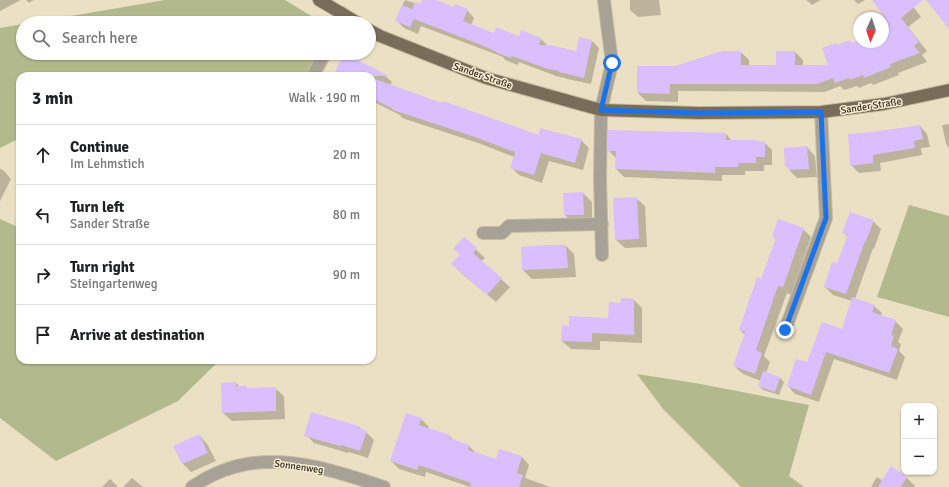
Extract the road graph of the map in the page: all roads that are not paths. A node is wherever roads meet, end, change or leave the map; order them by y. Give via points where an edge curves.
1 (320, 0) edge
2 (604, 0) edge
3 (338, 16) edge
4 (376, 34) edge
5 (321, 60) edge
6 (315, 72) edge
7 (949, 90) edge
8 (601, 110) junction
9 (821, 112) junction
10 (602, 224) junction
11 (483, 233) dead end
12 (602, 255) dead end
13 (785, 330) dead end
14 (192, 487) edge
15 (384, 487) edge

1 - 3 main road
2 - 8 street via 612,63
4 - 8 main road, Sander Straße via 486,78
5 - 6 street
7 - 9 main road, Sander Straße via 884,104
8 - 9 main road, Sander Straße via 699,113
8 - 10 street
9 - 13 street via 826,218
10 - 11 street via 509,226 502,233
10 - 12 street
14 - 15 street, Sonnenweg via 228,468 268,462 289,463 337,472

